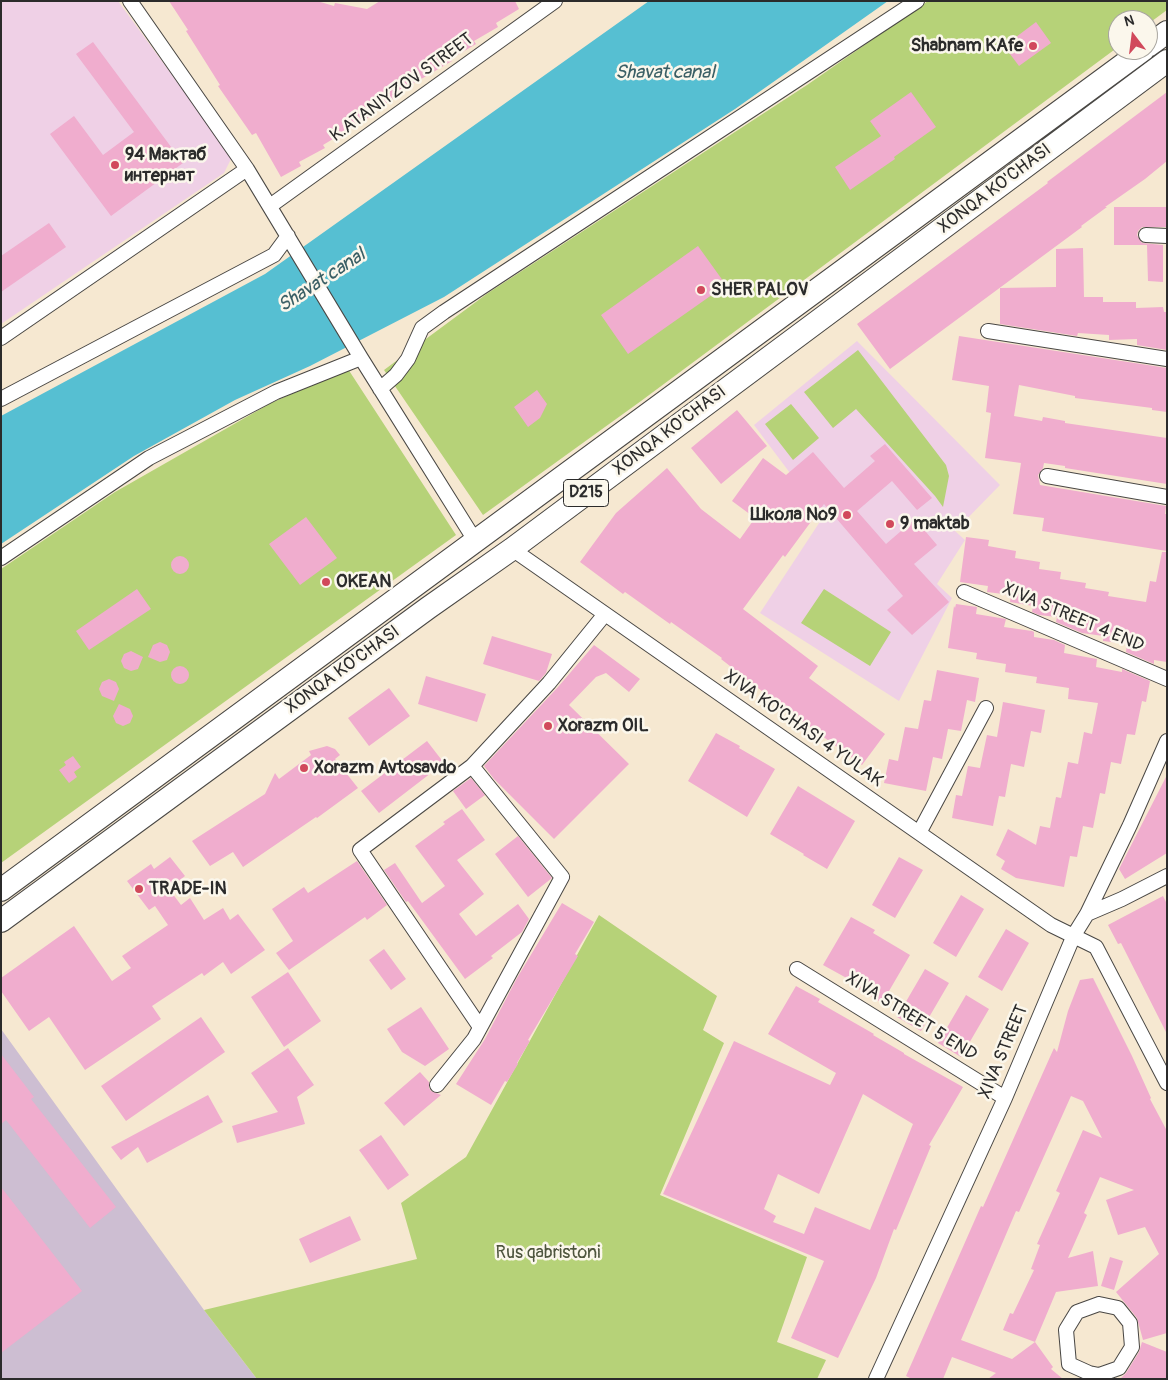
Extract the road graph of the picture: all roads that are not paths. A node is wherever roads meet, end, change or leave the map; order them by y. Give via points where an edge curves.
1 (130, 1) edge
2 (556, 1) edge
3 (917, 1) edge
4 (1130, 60) edge
5 (1167, 61) edge
6 (1000, 156) junction
7 (247, 169) junction
8 (1014, 174) junction
9 (270, 206) junction
10 (1146, 235) dead end
11 (288, 236) junction
12 (1167, 236) edge
13 (988, 331) dead end
14 (1, 338) edge
15 (361, 358) junction
16 (1167, 359) edge
17 (380, 389) junction
18 (1, 399) edge
19 (1048, 476) dead end
20 (1167, 497) edge
21 (476, 542) junction
22 (512, 549) junction
23 (1, 558) edge
24 (964, 592) dead end
25 (605, 614) junction
26 (1167, 679) edge
27 (986, 708) dead end
28 (1167, 741) edge
29 (472, 766) junction
30 (919, 833) junction
31 (1167, 876) edge
32 (1, 890) edge
33 (1087, 914) junction
34 (1, 921) edge
35 (1074, 936) junction
36 (797, 969) dead end
37 (480, 1027) junction
38 (1167, 1083) edge
39 (437, 1085) dead end
40 (1005, 1098) junction
41 (1100, 1377) edge
42 (876, 1379) edge

1 - 7 street
2 - 9 street, K.ATANIYZOV STREET
3 - 17 street via 444,312 422,328 408,359
4 - 6 main road, XONQA KO'CHASI / D215
5 - 8 main road, XONQA KO'CHASI / D215
6 - 8 main road
6 - 21 main road, XONQA KO'CHASI / D215
7 - 9 street
7 - 14 street
8 - 22 main road, XONQA KO'CHASI / D215
9 - 11 street
10 - 12 street
11 - 15 street
11 - 18 street via 274,255
13 - 16 street
15 - 17 street
15 - 23 street via 276,392 150,458
17 - 21 street
19 - 20 street
21 - 32 main road, XONQA KO'CHASI / D215
22 - 25 street, XIVA KO'CHASI 4 YULAK
22 - 34 main road, XONQA KO'CHASI / D215
24 - 26 street, XIVA STREET 4 END
25 - 29 street via 549,683
25 - 30 street, XIVA KO'CHASI 4 YULAK
27 - 30 street
28 - 33 street, XIVA STREET
29 - 37 street via 562,877
29 - 37 street via 360,850
30 - 35 street, XIVA KO'CHASI 4 YULAK via 1051,925
31 - 33 street
33 - 35 street, XIVA STREET
35 - 38 street, XIVA KO'CHASI 4 YULAK via 1096,947
35 - 40 street, XIVA STREET
36 - 40 street, XIVA STREET 5 END
37 - 39 street
40 - 42 street, XIVA STREET
41 - 41 street via 1118,1368 1132,1347 1130,1323 1118,1308 1099,1304 1077,1312 1066,1330 1069,1364

